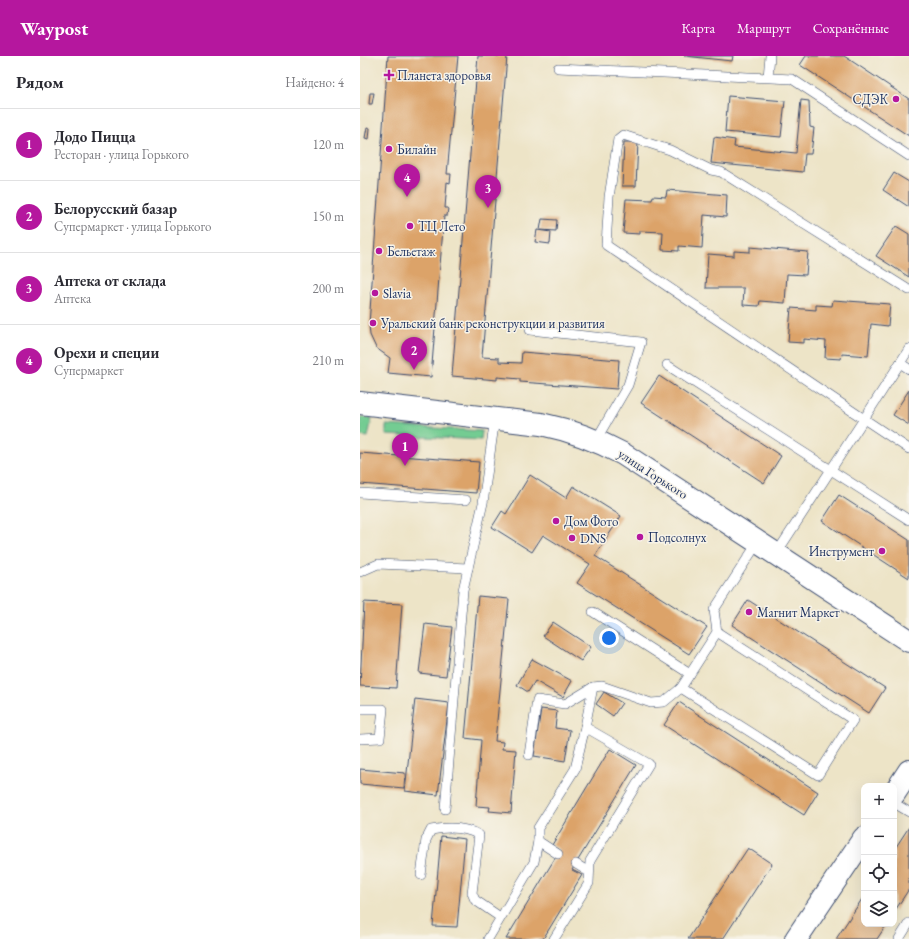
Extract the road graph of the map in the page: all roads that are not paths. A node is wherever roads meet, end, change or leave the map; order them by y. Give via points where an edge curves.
1 (770, 56) edge
2 (558, 68) dead end
3 (768, 77) junction
4 (909, 156) edge
5 (909, 290) edge
6 (530, 330) dead end
7 (909, 349) edge
8 (900, 363) junction
9 (667, 365) dead end
10 (909, 369) edge
11 (360, 392) edge
12 (370, 404) edge
13 (495, 418) junction
14 (864, 419) junction
15 (596, 440) junction
16 (909, 449) edge
17 (832, 469) junction
18 (360, 493) edge
19 (466, 500) dead end
20 (909, 520) edge
21 (758, 542) junction
22 (776, 554) junction
23 (468, 568) junction
24 (360, 572) edge
25 (593, 612) dead end
26 (717, 632) junction
27 (909, 641) edge
28 (690, 674) junction
29 (593, 687) junction
30 (681, 688) junction
31 (360, 709) edge
32 (586, 727) junction
33 (360, 739) edge
34 (529, 755) dead end
35 (909, 771) edge
36 (897, 789) edge
37 (897, 805) edge
38 (446, 809) dead end
39 (909, 812) edge
40 (538, 841) junction
41 (861, 842) edge
42 (558, 854) dead end
43 (576, 864) dead end
44 (589, 872) junction
45 (421, 876) dead end
46 (500, 917) junction
47 (909, 923) edge
48 (488, 939) edge
49 (554, 939) edge
50 (796, 939) edge
51 (898, 939) edge

1 - 3 lane
2 - 3 lane
3 - 4 lane via 792,79
5 - 14 lane via 721,172 631,136 623,135 618,139 609,197 606,245
6 - 15 lane via 641,342 628,386
7 - 8 lane
8 - 10 lane
8 - 14 lane
9 - 17 lane
11 - 12 street
12 - 13 street, улица Горького
13 - 15 street, улица Горького via 559,428
13 - 23 lane via 483,503
14 - 16 lane
14 - 17 lane
15 - 21 street, улица Горького via 623,454
17 - 20 lane
17 - 22 lane
18 - 19 lane
21 - 22 street, улица Горького
21 - 26 lane via 714,610
22 - 27 street, улица Горького
23 - 24 lane via 378,564
23 - 38 lane via 463,590
25 - 28 lane
26 - 28 lane
26 - 30 lane via 853,720 818,775
28 - 30 lane
29 - 30 lane via 602,686 651,703 664,702
29 - 32 lane
29 - 34 lane via 564,704 537,700
31 - 33 lane via 383,709 380,738
32 - 40 lane via 575,770 538,828
32 - 44 lane via 649,764 590,861
35 - 36 street
37 - 39 lane
40 - 42 lane
40 - 46 lane via 534,862
41 - 50 street
43 - 44 lane
44 - 49 lane via 589,882
45 - 46 lane via 426,840 431,830 443,827 471,830 479,835 472,893 474,900
46 - 48 lane
47 - 51 lane

